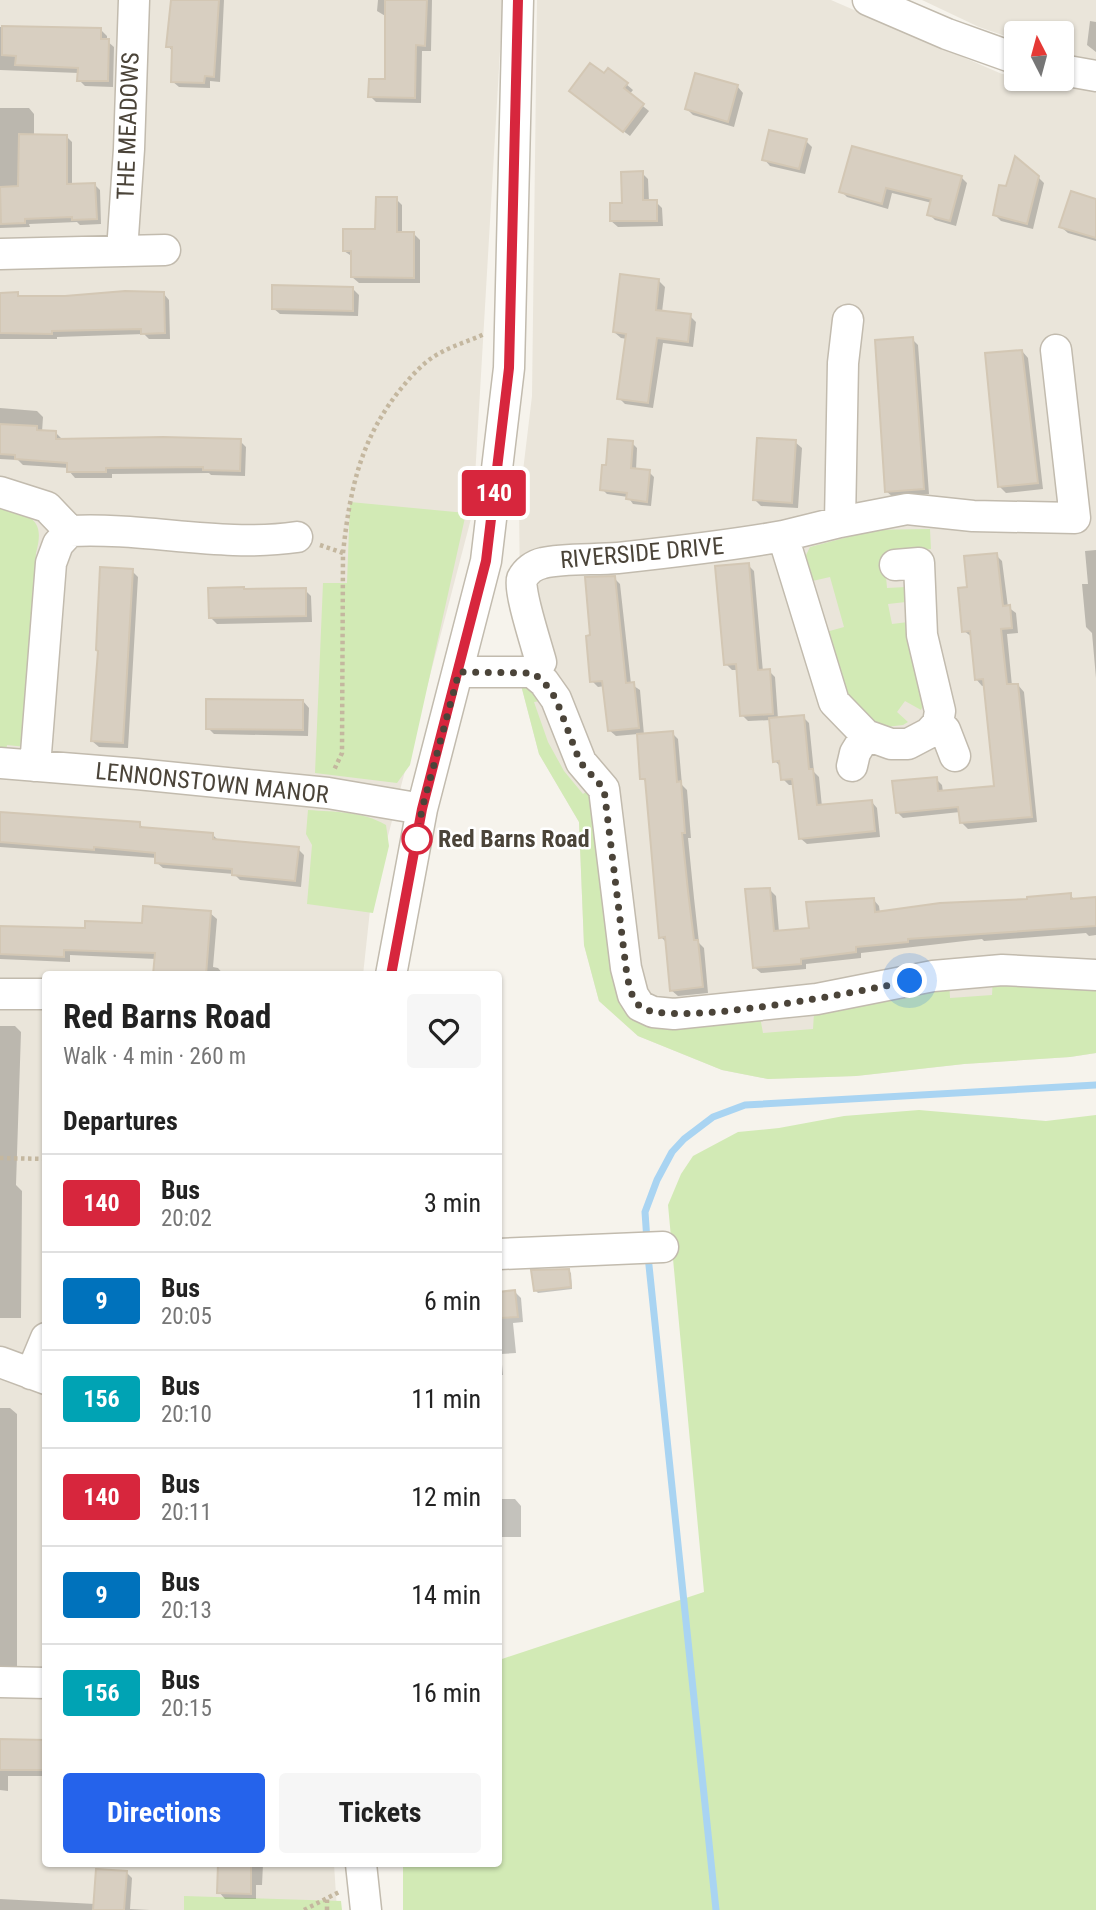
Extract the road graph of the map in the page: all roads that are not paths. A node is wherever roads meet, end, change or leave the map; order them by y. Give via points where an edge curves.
1 (134, 0) edge
2 (518, 0) edge
3 (868, 0) edge
4 (1004, 54) edge
5 (1074, 72) edge
6 (1096, 76) edge
7 (165, 250) dead end
8 (122, 251) junction
9 (0, 254) edge
10 (848, 320) dead end
11 (1056, 349) dead end
12 (0, 492) edge
13 (1085, 518) edge
14 (840, 522) junction
15 (71, 531) junction
16 (783, 536) junction
17 (297, 537) road end
18 (895, 565) dead end
19 (459, 672) junction
20 (533, 673) junction
21 (938, 723) junction
22 (866, 735) junction
23 (955, 756) dead end
24 (0, 762) edge
25 (35, 766) junction
26 (852, 766) dead end
27 (422, 809) junction
28 (392, 971) edge
29 (1096, 975) edge
30 (0, 994) edge
31 (42, 994) edge
32 (663, 1247) dead end
33 (502, 1254) edge
34 (42, 1357) edge
35 (0, 1363) edge
36 (38, 1376) edge
37 (0, 1682) edge
38 (42, 1683) edge

1 - 8 street, THE MEADOWS
2 - 19 street via 509,368 486,561
3 - 4 street
5 - 6 street
7 - 8 street
8 - 9 street
10 - 14 street
11 - 13 street, RIVERSIDE DRIVE
12 - 15 street via 47,507
13 - 14 street, RIVERSIDE DRIVE via 972,516 907,509
14 - 16 street, RIVERSIDE DRIVE
15 - 17 street via 277,540
15 - 25 street via 58,544 51,563
16 - 20 street, RIVERSIDE DRIVE via 703,550 539,564 520,582 541,662
16 - 22 street via 834,702
18 - 21 street via 919,563 922,635 940,711
19 - 20 street
19 - 27 street
20 - 29 street via 556,699 580,762 604,789 626,968 640,1006 653,1012 696,1013 817,999 933,976 1002,970
21 - 22 street via 908,744 891,744
21 - 23 street via 946,730
22 - 26 street
24 - 25 street, LENNONSTOWN MANOR
25 - 27 street, LENNONSTOWN MANOR via 328,793
27 - 28 street
30 - 31 street
32 - 33 street
34 - 36 street
35 - 36 street
37 - 38 street

